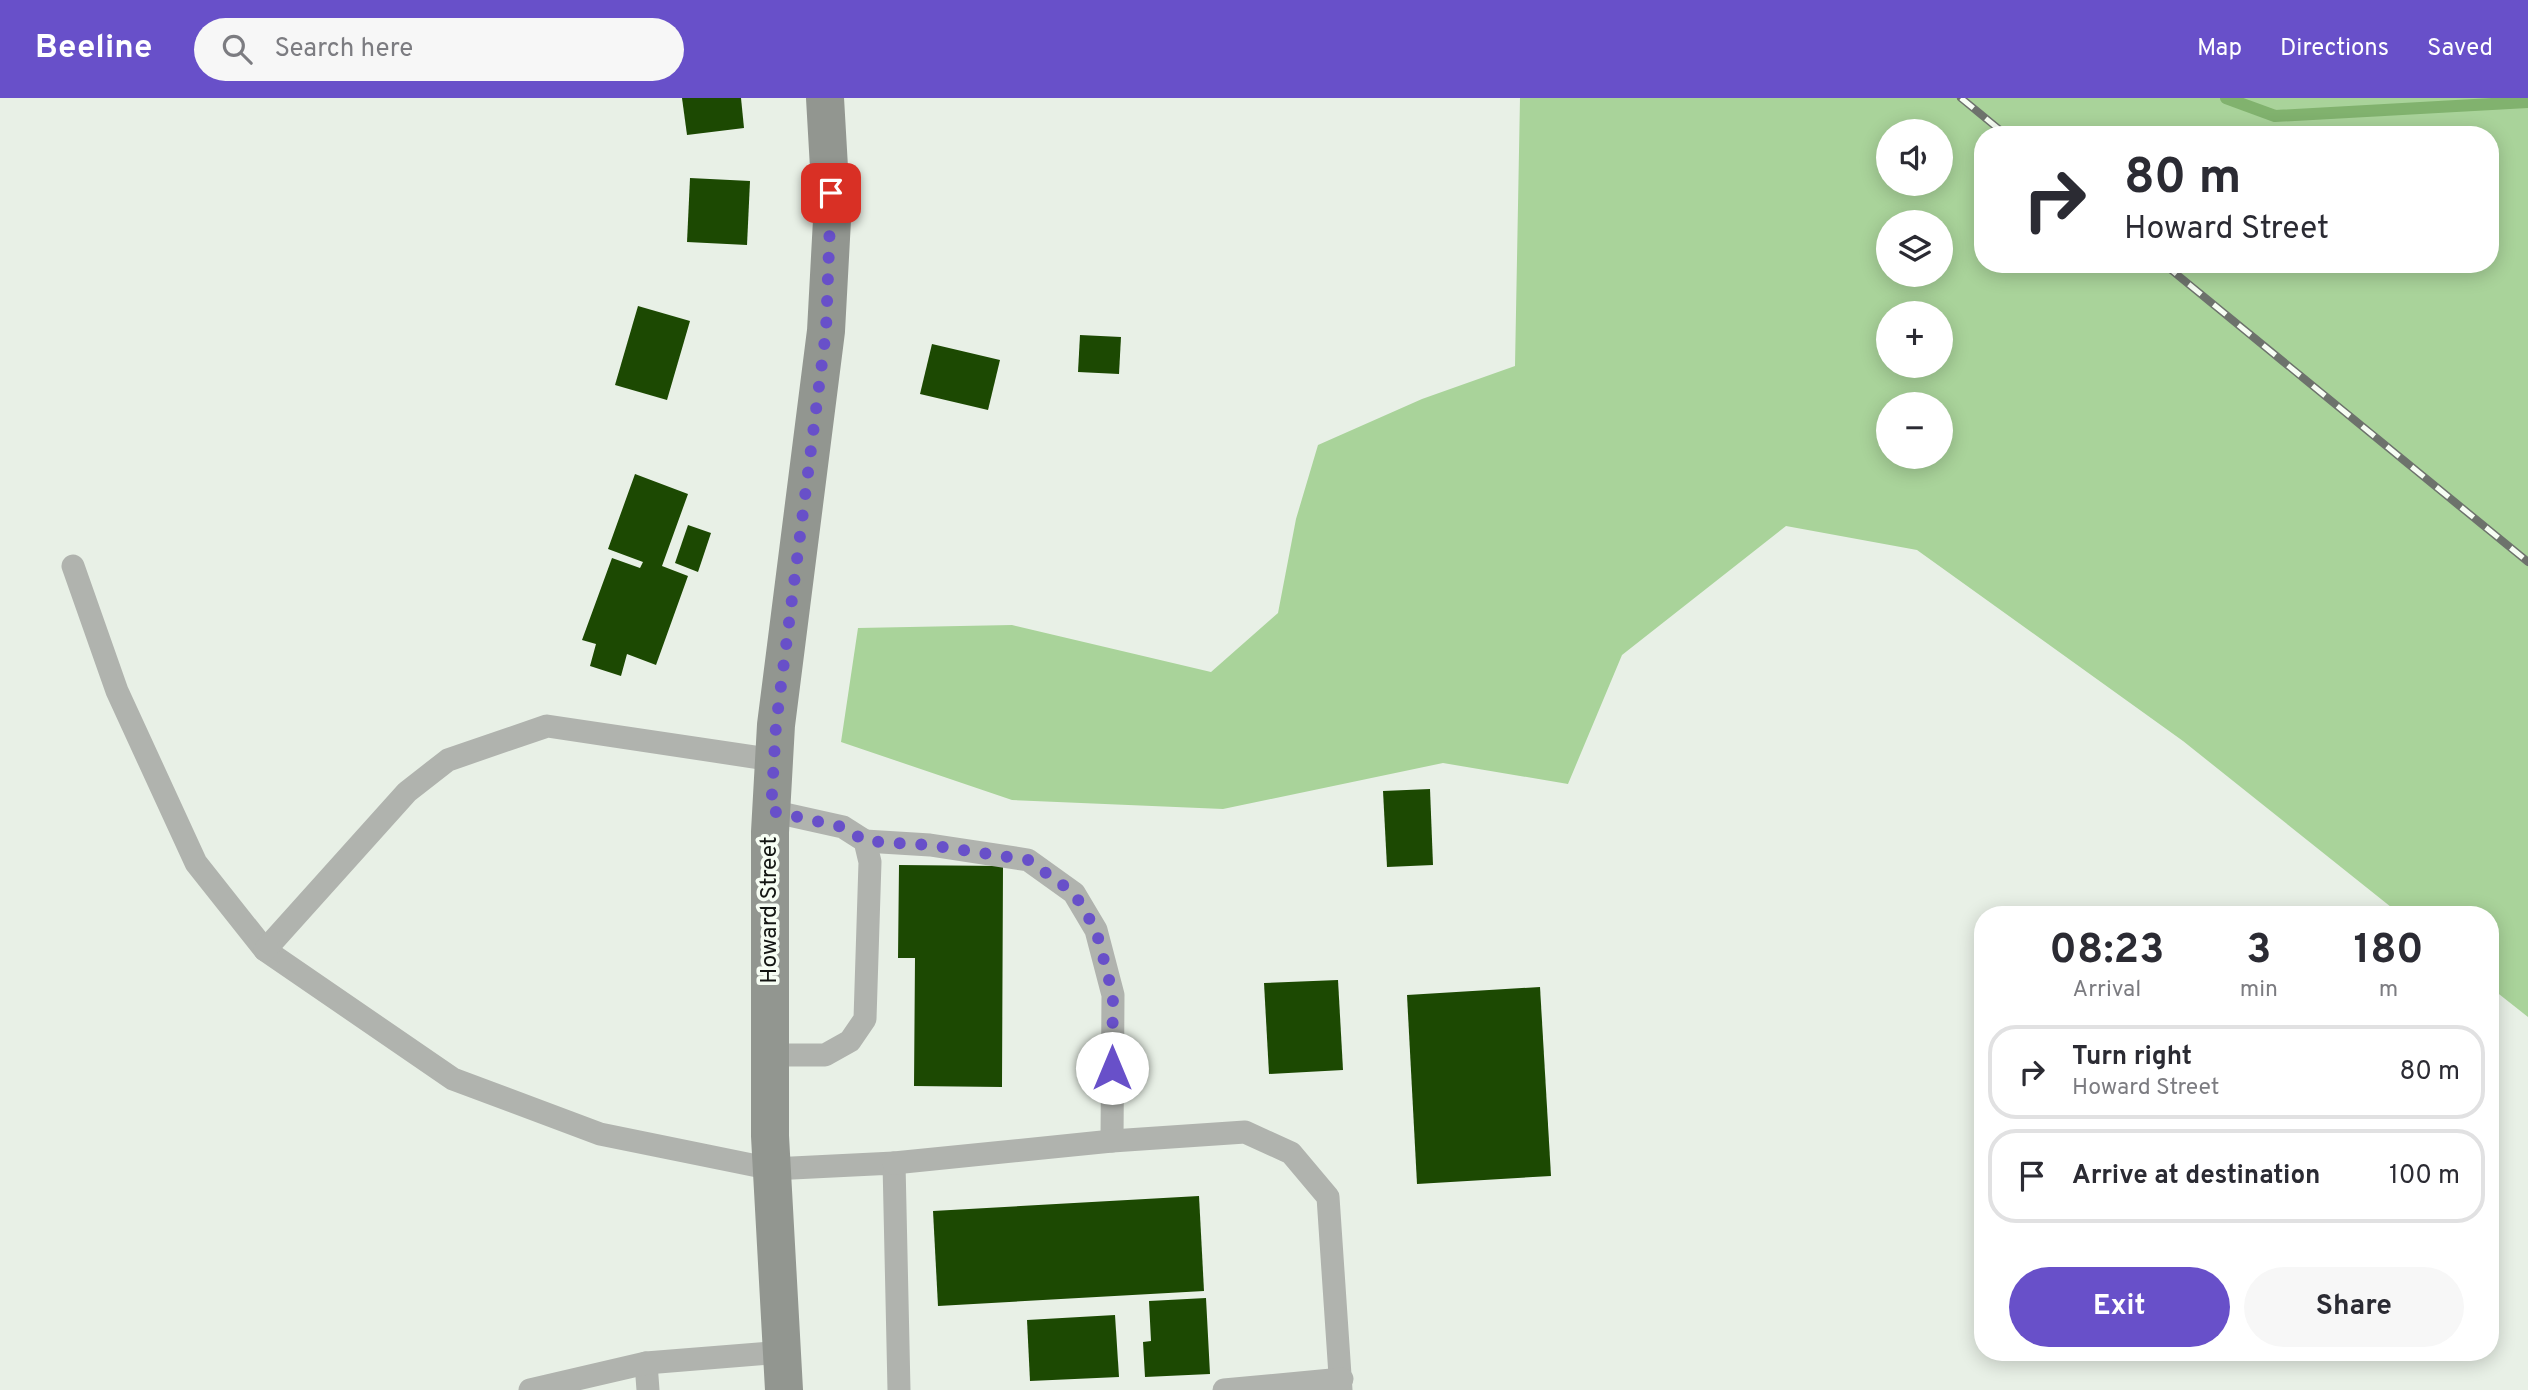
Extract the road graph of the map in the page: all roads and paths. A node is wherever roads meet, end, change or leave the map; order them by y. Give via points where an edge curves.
1 (825, 98) edge
2 (73, 566) dead end
3 (774, 760) junction
4 (771, 811) junction
5 (865, 841) junction
6 (265, 950) junction
7 (771, 1055) junction
8 (1112, 1140) junction
9 (894, 1163) junction
10 (772, 1169) junction
11 (783, 1352) junction
12 (646, 1363) junction
13 (1342, 1385) edge
14 (530, 1390) edge
15 (648, 1390) edge
16 (785, 1390) edge
17 (899, 1390) edge
18 (1224, 1390) edge

1 - 3 main road, Howard Street via 832,220 826,331
2 - 6 lane via 117,691 196,863
3 - 4 main road, Howard Street
3 - 6 lane via 547,726 448,760 407,792
4 - 5 lane via 843,827
4 - 7 main road, Howard Street
5 - 7 lane via 870,862 865,1019 850,1041 825,1055
5 - 8 lane via 930,845 1028,860 1074,893 1096,930 1113,995
6 - 10 lane via 453,1079 600,1134
7 - 10 main road, Howard Street
8 - 9 lane
8 - 13 lane via 1245,1132 1291,1153 1328,1197
9 - 10 lane
9 - 17 lane
10 - 11 main road, Howard Street
11 - 12 lane
11 - 16 main road, Howard Street
12 - 14 lane
12 - 15 lane
13 - 18 lane

